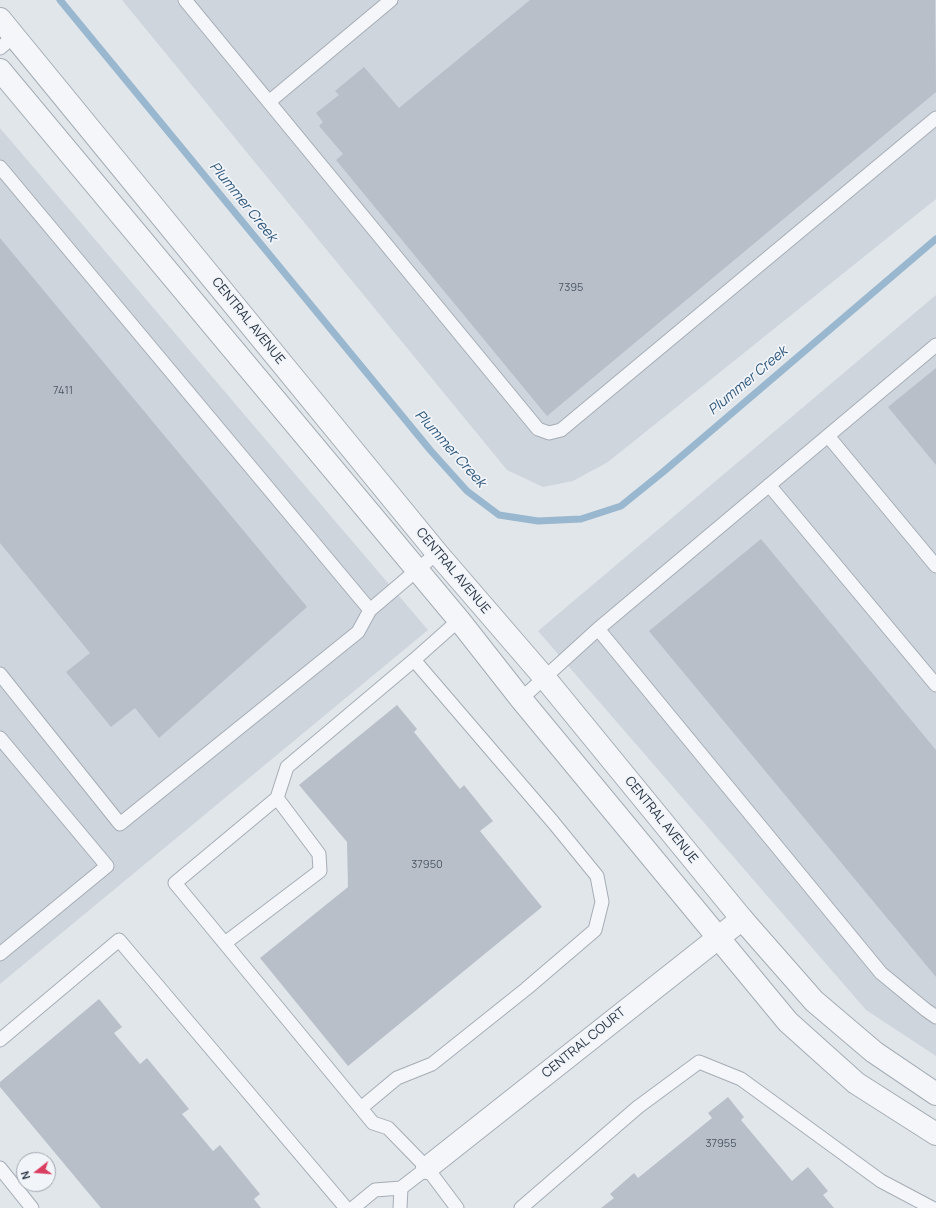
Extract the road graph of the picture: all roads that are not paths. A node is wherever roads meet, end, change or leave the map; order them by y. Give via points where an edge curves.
1 (185, 0) edge
2 (391, 0) edge
3 (0, 18) edge
4 (7, 42) edge
5 (0, 70) edge
6 (270, 101) junction
7 (936, 118) edge
8 (0, 167) edge
9 (936, 345) edge
10 (828, 436) junction
11 (769, 485) junction
12 (437, 553) junction
13 (936, 566) edge
14 (417, 571) junction
15 (370, 610) junction
16 (458, 620) junction
17 (598, 629) junction
18 (414, 660) junction
19 (0, 674) edge
20 (544, 677) junction
21 (936, 685) edge
22 (521, 698) junction
23 (0, 738) edge
24 (277, 798) junction
25 (742, 919) junction
26 (718, 938) junction
27 (225, 943) junction
28 (0, 954) edge
29 (936, 1017) edge
30 (0, 1040) edge
31 (936, 1094) edge
32 (361, 1108) junction
33 (934, 1129) edge
34 (0, 1168) edge
35 (427, 1168) junction
36 (401, 1188) junction
37 (32, 1208) edge
38 (346, 1208) edge
39 (353, 1208) edge
40 (400, 1208) edge
41 (457, 1208) edge
42 (520, 1208) edge
43 (932, 1208) edge

1 - 6 lane
2 - 6 lane
3 - 4 street, CENTRAL AVENUE
4 - 12 street, CENTRAL AVENUE
5 - 14 street, CENTRAL AVENUE
6 - 7 lane via 538,429 550,433 561,430
8 - 15 lane
9 - 10 lane
10 - 11 lane
10 - 13 lane
11 - 17 lane
11 - 21 lane
12 - 14 lane
12 - 20 street, CENTRAL AVENUE
14 - 15 lane
14 - 16 street, CENTRAL AVENUE
15 - 19 lane via 358,632 120,824
16 - 18 lane
16 - 22 street, CENTRAL AVENUE
17 - 20 lane
17 - 29 lane via 881,973
18 - 24 lane via 287,767
18 - 32 lane via 597,876 602,902 595,930 538,979 432,1064 398,1078
20 - 22 lane
20 - 25 street, CENTRAL AVENUE
22 - 26 street, CENTRAL AVENUE
23 - 28 lane via 106,866
24 - 27 lane via 319,854 320,871
24 - 27 lane via 175,883
25 - 26 street, CENTRAL COURT
25 - 31 street, CENTRAL AVENUE via 814,1001 874,1052
26 - 33 street, CENTRAL AVENUE via 793,1027 856,1083
26 - 35 street, CENTRAL COURT
27 - 32 lane
30 - 38 lane via 119,940
32 - 35 lane via 373,1122 388,1128
34 - 37 lane
35 - 36 lane
35 - 41 lane
36 - 39 lane via 375,1190
36 - 40 lane
42 - 43 lane via 638,1107 699,1062 741,1079 881,1181

